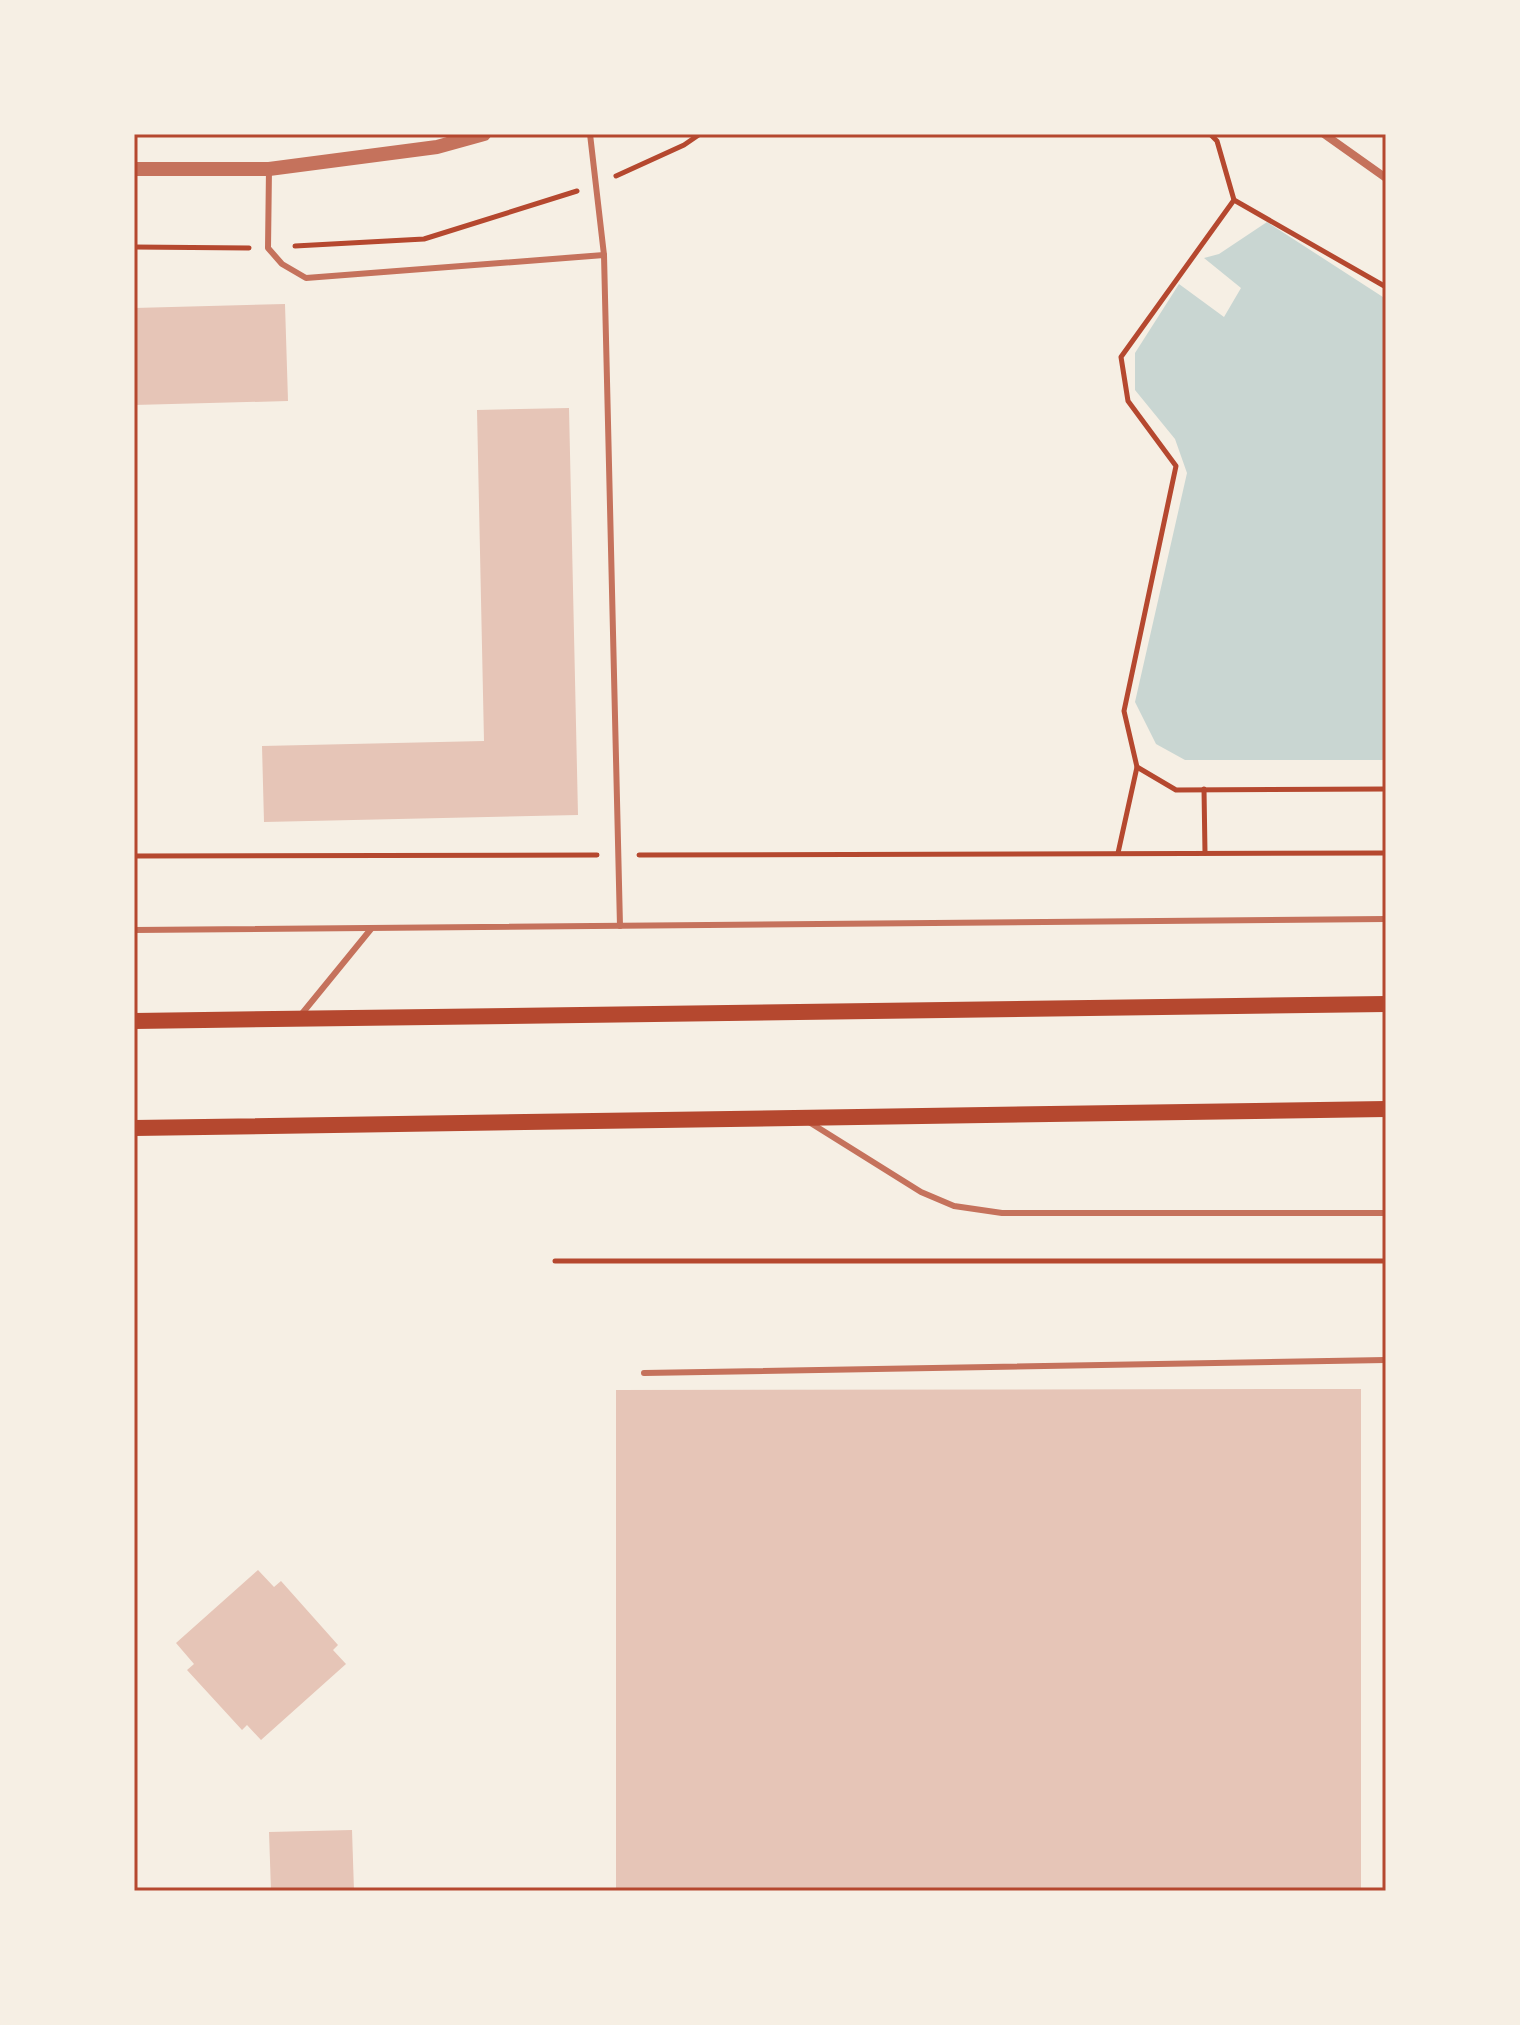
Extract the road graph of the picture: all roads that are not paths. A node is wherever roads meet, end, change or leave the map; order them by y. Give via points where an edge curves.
1 (484, 134) edge
2 (590, 134) edge
3 (1324, 134) edge
4 (134, 169) edge
5 (269, 169) junction
6 (1386, 178) edge
7 (604, 255) junction
8 (1386, 919) edge
9 (620, 926) junction
10 (371, 929) junction
11 (134, 930) edge
12 (1386, 1004) edge
13 (297, 1019) junction
14 (134, 1021) edge
15 (1386, 1109) edge
16 (803, 1118) junction
17 (134, 1128) edge
18 (1386, 1213) edge
19 (1386, 1360) edge
20 (644, 1373) dead end

1 - 5 street via 437,147
2 - 7 lane
3 - 6 street
4 - 5 street
5 - 7 lane via 268,248 306,278
7 - 9 lane
8 - 9 lane
9 - 10 lane
10 - 11 lane
10 - 13 lane
12 - 13 main road
13 - 14 main road
15 - 16 main road
16 - 17 main road
16 - 18 lane via 921,1192 954,1206 1002,1213
19 - 20 lane

